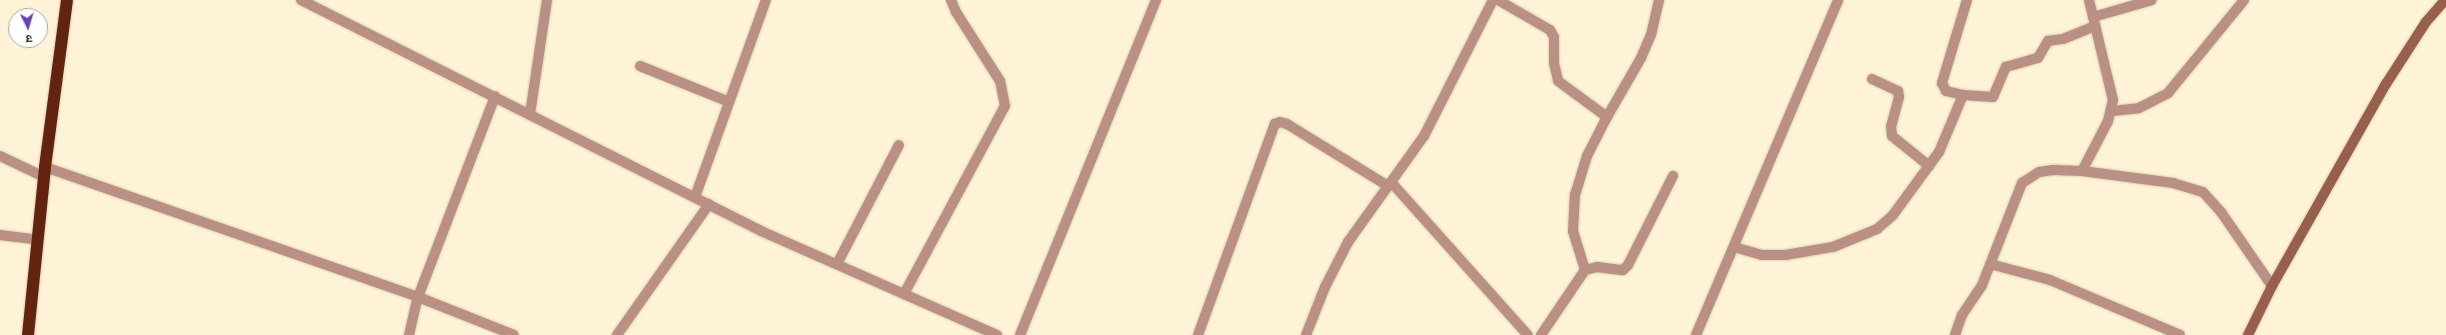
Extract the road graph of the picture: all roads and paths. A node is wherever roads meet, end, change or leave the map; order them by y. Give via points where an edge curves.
1 (67, 0) edge
2 (301, 0) edge
3 (547, 0) edge
4 (766, 0) edge
5 (951, 0) edge
6 (1156, 0) edge
7 (1493, 0) edge
8 (1498, 0) edge
9 (1659, 0) edge
10 (1838, 0) edge
11 (1967, 0) edge
12 (2089, 0) edge
13 (2152, 0) edge
14 (2244, 0) edge
15 (2445, 0) edge
16 (2094, 22) junction
17 (640, 66) dead end
18 (1872, 79) dead end
19 (1963, 95) junction
20 (495, 96) junction
21 (729, 102) junction
22 (2112, 111) junction
23 (530, 114) junction
24 (1606, 117) junction
25 (899, 146) dead end
26 (0, 156) edge
27 (1929, 166) junction
28 (2082, 171) junction
29 (45, 172) junction
30 (1673, 176) dead end
31 (1390, 184) junction
32 (695, 197) junction
33 (709, 204) junction
34 (0, 235) edge
35 (38, 240) junction
36 (1734, 248) junction
37 (838, 264) junction
38 (1990, 264) junction
39 (1585, 270) junction
40 (2272, 286) junction
41 (904, 294) junction
42 (418, 297) junction
43 (28, 335) edge
44 (409, 335) edge
45 (514, 335) edge
46 (617, 335) edge
47 (997, 335) edge
48 (1020, 335) edge
49 (1198, 335) edge
50 (1306, 335) edge
51 (1528, 335) edge
52 (1541, 335) edge
53 (1696, 335) edge
54 (1955, 335) edge
55 (2180, 335) edge
56 (2248, 335) edge

1 - 29 highway
2 - 20 street
3 - 23 street
4 - 21 street
5 - 41 street via 1000,81 1005,106
6 - 48 street
7 - 31 street via 1424,136
8 - 24 street via 1550,30 1554,37 1554,63 1558,81
9 - 24 street via 1651,35 1641,58
10 - 36 street
11 - 19 street via 1942,83 1946,91
12 - 16 street
13 - 16 street
14 - 22 street via 2168,93 2140,108
15 - 40 street via 2426,22 2386,84
16 - 19 street via 2063,39 2048,41 2038,58 2006,67 1993,97
16 - 22 street via 2109,75
17 - 21 street
18 - 27 street via 1898,91 1899,97 1891,126 1892,136
19 - 27 street via 1943,144
20 - 23 street
20 - 42 street
21 - 32 street
22 - 28 street
23 - 32 street
24 - 39 street via 1587,156 1576,195 1573,232
25 - 37 street
26 - 29 street
27 - 36 street via 1893,215 1876,230 1865,235 1832,247 1785,255 1762,255
28 - 38 street via 2039,172 2022,183
28 - 40 street via 2173,183 2203,192 2218,206
29 - 35 highway
29 - 42 street
30 - 39 street via 1626,268 1592,267
31 - 49 street via 1287,124 1275,124
31 - 50 street via 1344,248
31 - 51 street
32 - 33 street
33 - 37 street
33 - 46 street
34 - 35 street
35 - 43 highway
36 - 53 street
37 - 41 street
38 - 54 street via 1978,292 1962,315
38 - 55 street via 2050,280
39 - 52 street
40 - 56 street
41 - 47 street
42 - 44 street
42 - 45 street

